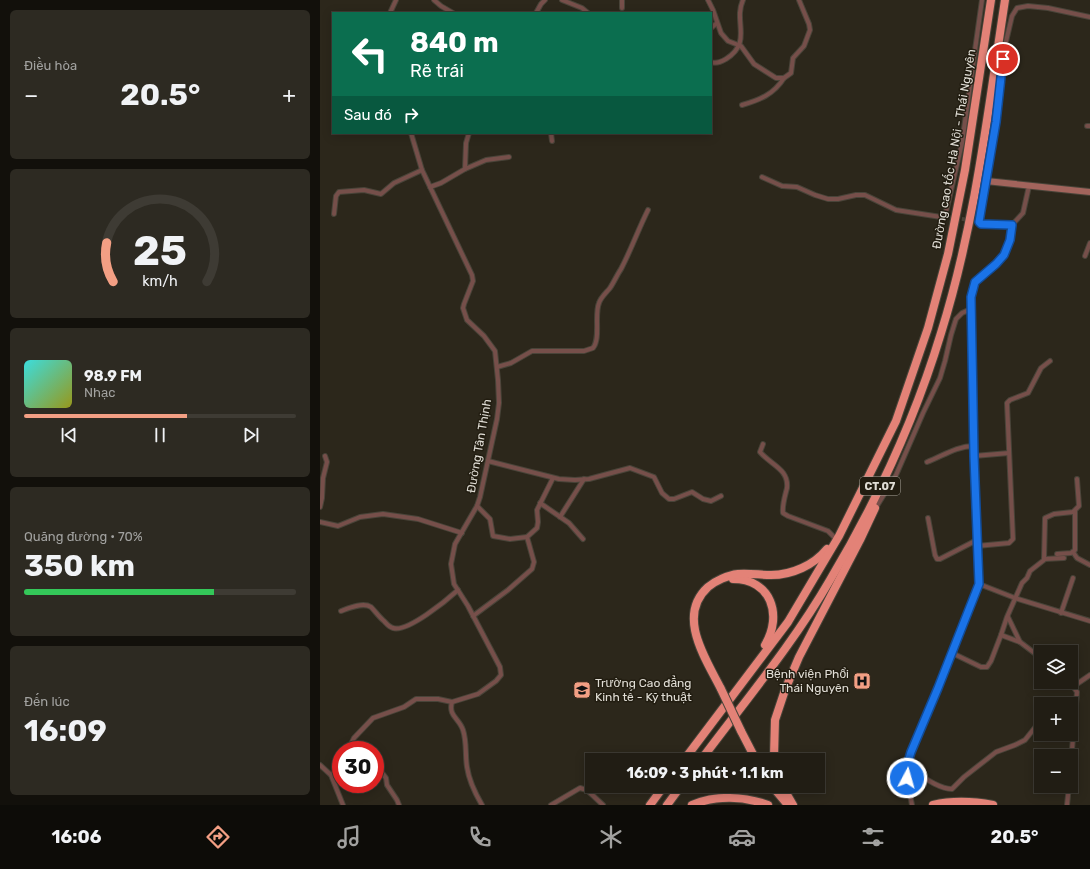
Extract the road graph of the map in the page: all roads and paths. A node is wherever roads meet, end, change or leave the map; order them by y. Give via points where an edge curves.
1 (396, 0) edge
2 (434, 0) edge
3 (545, 0) edge
4 (562, 0) edge
5 (622, 0) edge
6 (708, 0) edge
7 (743, 0) edge
8 (799, 0) edge
9 (982, 0) edge
10 (991, 0) edge
11 (1005, 0) edge
12 (622, 8) dead end
13 (390, 12) edge
14 (450, 12) edge
15 (536, 12) edge
16 (587, 12) edge
17 (1090, 17) edge
18 (717, 23) junction
19 (712, 27) edge
20 (740, 45) junction
21 (712, 62) edge
22 (784, 78) junction
23 (742, 105) dead end
24 (410, 134) edge
25 (469, 134) edge
26 (550, 134) edge
27 (552, 141) dead end
28 (509, 157) dead end
29 (465, 169) junction
30 (422, 170) junction
31 (762, 177) dead end
32 (986, 181) junction
33 (1029, 186) junction
34 (430, 187) junction
35 (1090, 192) edge
36 (648, 210) dead end
37 (334, 214) dead end
38 (945, 216) junction
39 (950, 217) tunnel mouth
40 (1012, 225) junction
41 (1090, 243) edge
42 (1085, 256) dead end
43 (971, 309) junction
44 (1050, 361) dead end
45 (497, 367) junction
46 (908, 427) junction
47 (764, 444) dead end
48 (974, 446) junction
49 (1009, 453) junction
50 (325, 456) dead end
51 (974, 456) junction
52 (488, 461) junction
53 (927, 462) dead end
54 (553, 478) junction
55 (584, 479) junction
56 (1077, 479) dead end
57 (868, 480) junction
58 (721, 496) dead end
59 (540, 503) junction
60 (477, 506) junction
61 (320, 507) edge
62 (1075, 511) junction
63 (872, 513) junction
64 (560, 517) junction
65 (928, 518) dead end
66 (320, 522) edge
67 (462, 533) junction
68 (527, 537) junction
69 (834, 537) junction
70 (583, 539) dead end
71 (976, 540) junction
72 (977, 546) junction
73 (1073, 552) junction
74 (1057, 554) dead end
75 (1064, 558) dead end
76 (1044, 559) junction
77 (1090, 565) edge
78 (722, 578) junction
79 (1073, 578) dead end
80 (979, 584) junction
81 (458, 590) junction
82 (1015, 598) junction
83 (341, 611) dead end
84 (1061, 612) junction
85 (473, 616) junction
86 (1007, 617) junction
87 (1090, 621) edge
88 (1002, 635) junction
89 (1020, 642) junction
90 (952, 652) junction
91 (1034, 653) edge
92 (1090, 675) edge
93 (1078, 683) edge
94 (1076, 689) edge
95 (452, 702) junction
96 (1034, 730) edge
97 (352, 741) edge
98 (1072, 749) edge
99 (688, 753) edge
100 (688, 753) edge
101 (706, 753) edge
102 (752, 753) edge
103 (776, 753) edge
104 (320, 765) edge
105 (907, 767) junction
106 (331, 775) joint
107 (384, 775) edge
108 (659, 793) edge
109 (676, 793) edge
110 (778, 793) edge
111 (786, 793) edge
112 (1068, 793) edge
113 (343, 805) edge
114 (399, 805) edge
115 (482, 805) edge
116 (552, 805) edge
117 (603, 805) edge
118 (650, 805) edge
119 (667, 805) edge
120 (692, 805) edge
121 (768, 805) edge
122 (788, 805) edge
123 (793, 805) edge
124 (912, 805) edge
125 (933, 805) edge
126 (993, 805) edge
127 (1067, 805) edge

1 - 13 street
2 - 14 street
3 - 15 street
4 - 16 street
5 - 12 street
6 - 18 street
7 - 20 street via 740,9
8 - 22 street via 810,30 804,46 793,58 791,73
9 - 38 street via 962,143
10 - 57 highway, Đường cao tốc Hà Nội - Thái Nguyên / CT.07 via 965,170 948,254 928,328 896,421
11 - 46 highway, CT.07 via 978,173 961,258 942,333
17 - 32 street via 1028,6 1014,11 1004,50
18 - 19 street
18 - 20 street via 725,38
20 - 21 street via 728,58 716,64
20 - 22 street via 754,64 776,78
22 - 23 street via 772,92
24 - 30 street, Đường Tân Thịnh
25 - 29 street
26 - 27 street
28 - 29 street via 486,160
29 - 34 street
30 - 34 street, Đường Tân Thịnh
30 - 37 street via 394,183 381,194 364,190 339,192 336,196
31 - 38 street via 782,186 798,187 828,198 865,196 896,210 941,218
32 - 33 street
32 - 40 street via 977,221 981,224
33 - 35 street
33 - 40 street via 1023,213
34 - 45 street, Đường Tân Thịnh via 472,275 473,281 464,304 465,314 471,325 484,336 495,351
36 - 45 street via 632,248 599,302 596,342 593,348 584,351 532,351 511,363
38 - 39 street
40 - 43 street via 1008,247 1002,258 974,283
41 - 42 street
43 - 48 street
43 - 63 street via 956,319 942,372 896,475
44 - 49 street via 1041,368 1028,393 1008,402
45 - 52 street, Đường Tân Thịnh via 499,403
46 - 63 highway
46 - 101 highway, CT.07 via 830,581 798,630
47 - 69 street via 760,452 782,471 788,480 783,513 828,531
48 - 51 street
48 - 53 street via 956,449
49 - 51 street
49 - 72 street via 1013,539 1009,543
50 - 61 street via 327,462
51 - 71 street
52 - 54 street
52 - 60 street, Đường Tân Thịnh
54 - 55 street
54 - 59 street
55 - 58 street via 630,468 654,477 668,499 692,492 711,501
55 - 64 street
56 - 62 street via 1079,505
57 - 69 highway
57 - 99 highway, Đường cao tốc Hà Nội - Thái Nguyên / CT.07 via 840,536 788,622
59 - 64 street
59 - 68 street via 537,510 537,528
60 - 67 street, Đường Tân Thịnh
60 - 68 street via 490,519 494,536 510,539
62 - 73 street via 1076,547
62 - 76 street via 1052,514 1045,518
63 - 103 highway via 784,690 775,720
64 - 70 street
65 - 71 street via 937,560
66 - 67 street via 338,526 360,517 383,514 418,519
67 - 81 street, Đường Tân Thịnh via 455,544 451,564 454,584
68 - 85 street via 534,562 532,569
69 - 78 highway via 822,555 790,573 737,574
71 - 72 street
72 - 80 street
73 - 74 street
73 - 77 street via 1077,558
75 - 76 street
76 - 82 street via 1029,572
78 - 100 highway via 747,581 764,591 774,613 773,625 762,649
78 - 102 highway, bridge via 701,594 694,608 693,623 698,640
79 - 84 street
80 - 82 street
80 - 90 street
81 - 83 street via 435,609 400,628 394,629 367,606
81 - 85 street, Đường Tân Thịnh
82 - 84 street
82 - 86 street
84 - 87 street
85 - 95 street, Đường Tân Thịnh via 500,668 501,675 478,694
86 - 88 street
86 - 89 street
88 - 89 street
88 - 90 street via 987,667 981,667
89 - 91 street
90 - 105 street
92 - 93 street
94 - 98 street via 1078,692
95 - 97 street via 416,699 404,707 373,718
95 - 115 street via 450,708 453,716 465,734 467,767 471,783
96 - 105 street via 1022,742 996,752 952,789 936,784
104 - 106 street
105 - 124 street
106 - 113 street
107 - 114 street
108 - 118 highway
109 - 119 highway
110 - 122 highway
111 - 123 highway
112 - 127 street
116 - 117 street via 580,788 587,790
120 - 121 highway via 724,798 751,800
125 - 126 highway via 958,801

